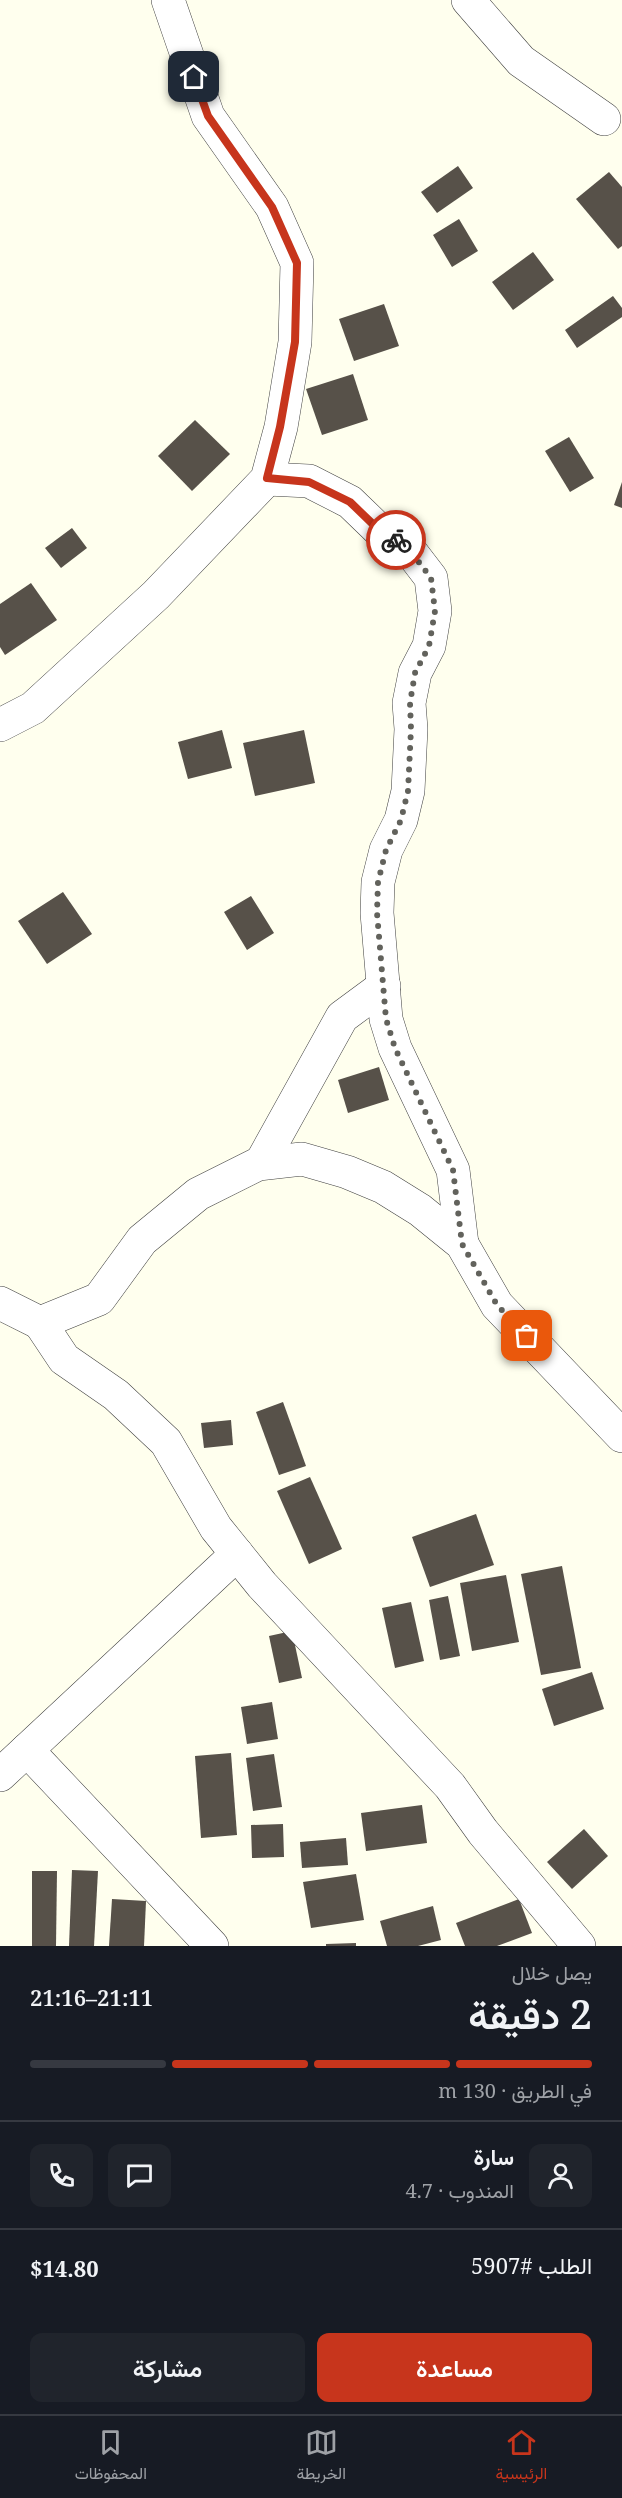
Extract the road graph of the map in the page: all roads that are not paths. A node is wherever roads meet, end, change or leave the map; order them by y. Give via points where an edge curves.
1 (168, 0) edge
2 (468, 0) edge
3 (604, 119) dead end
4 (267, 478) junction
5 (0, 725) edge
6 (384, 986) junction
7 (261, 1164) junction
8 (462, 1244) junction
9 (0, 1303) edge
10 (40, 1323) junction
11 (622, 1436) edge
12 (237, 1554) junction
13 (27, 1750) junction
14 (0, 1775) edge
15 (212, 1946) edge
16 (579, 1946) edge

1 - 4 street via 208,116 272,207 297,263 295,342
2 - 3 street via 521,61
4 - 5 street via 156,595 33,708
4 - 6 street via 309,482 350,502 379,530 408,548 431,578 435,611 429,646 415,673 410,703 408,791 378,882
6 - 7 street via 342,1017
6 - 8 street via 386,1019 395,1048 453,1170
7 - 8 street via 302,1159 356,1176 420,1210
7 - 10 street via 198,1194 142,1240 99,1299
8 - 11 street via 497,1305
9 - 10 street
10 - 12 street via 64,1359 116,1395 166,1442 216,1528
12 - 13 street
12 - 16 street via 450,1786 483,1832
13 - 14 street
13 - 15 street

